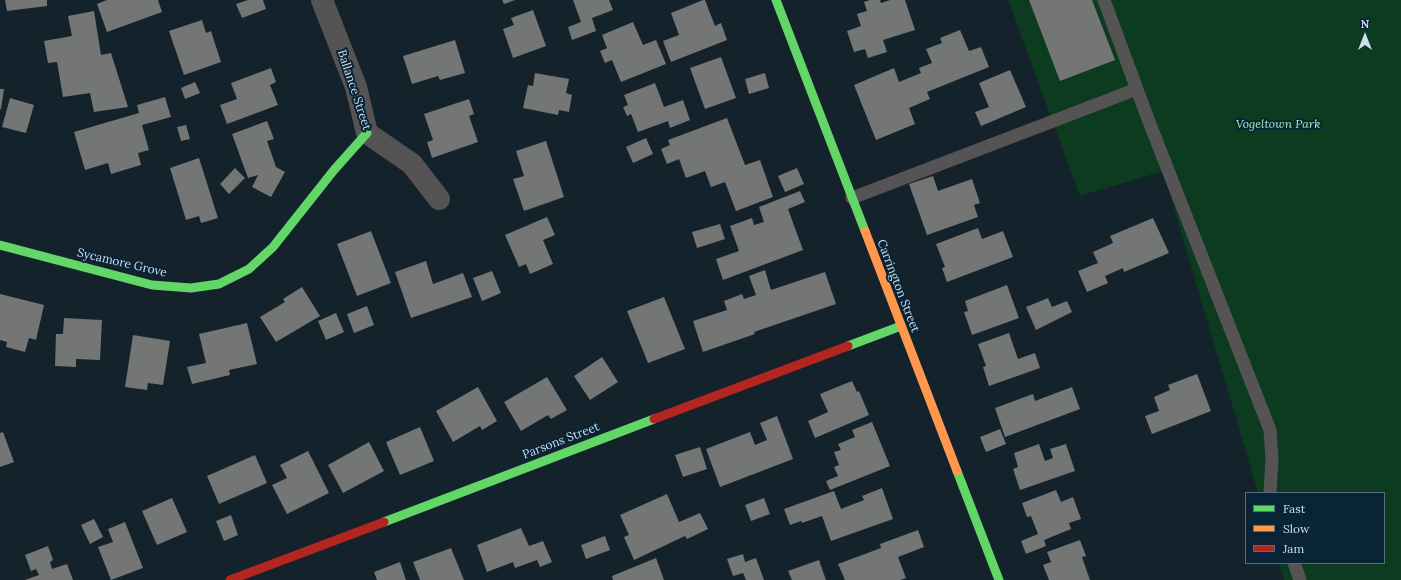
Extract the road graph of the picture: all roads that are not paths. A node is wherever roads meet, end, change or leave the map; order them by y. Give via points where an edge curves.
1 (322, 0) edge
2 (776, 0) edge
3 (1104, 0) edge
4 (1137, 89) junction
5 (366, 133) junction
6 (852, 198) junction
7 (439, 199) dead end
8 (0, 245) edge
9 (901, 326) junction
10 (1270, 492) edge
11 (1294, 564) edge
12 (230, 580) edge
13 (999, 580) edge
14 (1300, 580) edge

1 - 5 street, Ballance Street via 356,86
2 - 6 street, Carrington Street
3 - 4 lane
4 - 6 lane
4 - 10 lane via 1270,430
5 - 7 street, Ballance Street via 412,164
5 - 8 street, Sycamore Grove via 273,247 249,269 219,284 191,288 152,285
6 - 9 street, Carrington Street
9 - 12 street, Parsons Street
9 - 13 street, Carrington Street
11 - 14 lane

